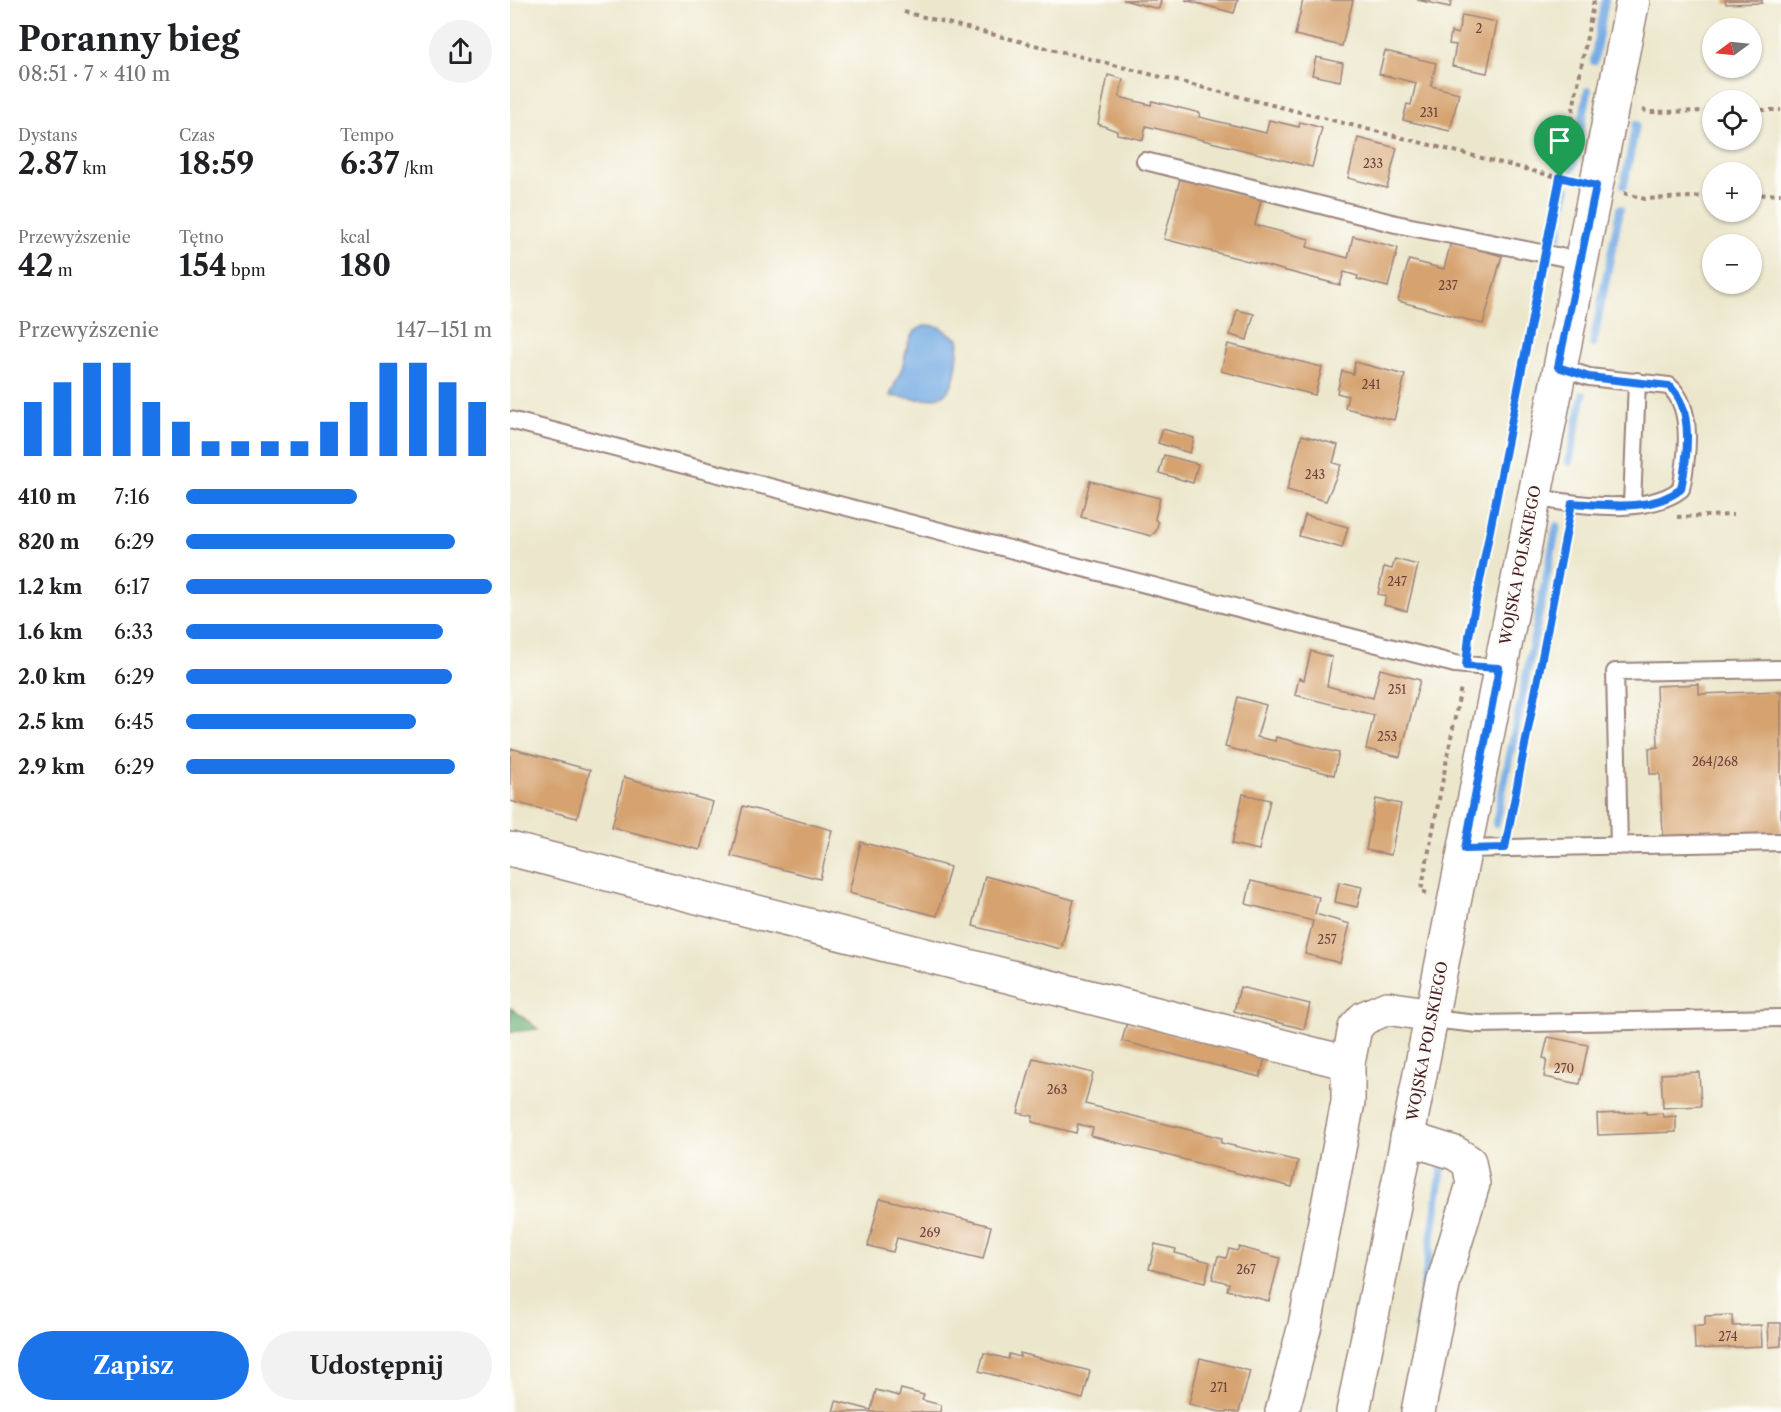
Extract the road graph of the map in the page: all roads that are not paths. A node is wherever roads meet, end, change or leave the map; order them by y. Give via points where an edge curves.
1 (1633, 0) edge
2 (1145, 161) dead end
3 (1581, 261) junction
4 (1558, 367) junction
5 (1637, 381) junction
6 (510, 420) edge
7 (1534, 497) junction
8 (1632, 504) junction
9 (1499, 668) junction
10 (1781, 669) edge
11 (1781, 842) edge
12 (1618, 846) junction
13 (510, 849) edge
14 (1465, 849) junction
15 (1432, 1017) junction
16 (1781, 1018) edge
17 (1348, 1063) junction
18 (1407, 1138) junction
19 (1282, 1412) edge
20 (1353, 1412) edge
21 (1418, 1412) edge

1 - 3 street, WOJSKA POLSKIEGO
2 - 3 lane via 1396,224
3 - 4 street, WOJSKA POLSKIEGO
4 - 5 lane via 1589,377
4 - 7 street, WOJSKA POLSKIEGO
5 - 8 lane
5 - 8 lane via 1669,386 1678,394 1685,412 1686,466 1681,489 1669,498
6 - 9 lane via 1466,666
7 - 8 lane via 1572,503
7 - 9 street, WOJSKA POLSKIEGO
9 - 14 street, WOJSKA POLSKIEGO
10 - 12 lane via 1615,672
11 - 12 lane
12 - 14 lane
13 - 17 street
14 - 15 street, WOJSKA POLSKIEGO
15 - 16 lane via 1478,1024
15 - 17 street via 1398,1009 1374,1012 1355,1028
15 - 18 street, WOJSKA POLSKIEGO
17 - 19 street via 1346,1113 1305,1325
18 - 20 street, WOJSKA POLSKIEGO
18 - 21 street via 1455,1153 1469,1162 1473,1184 1444,1281

